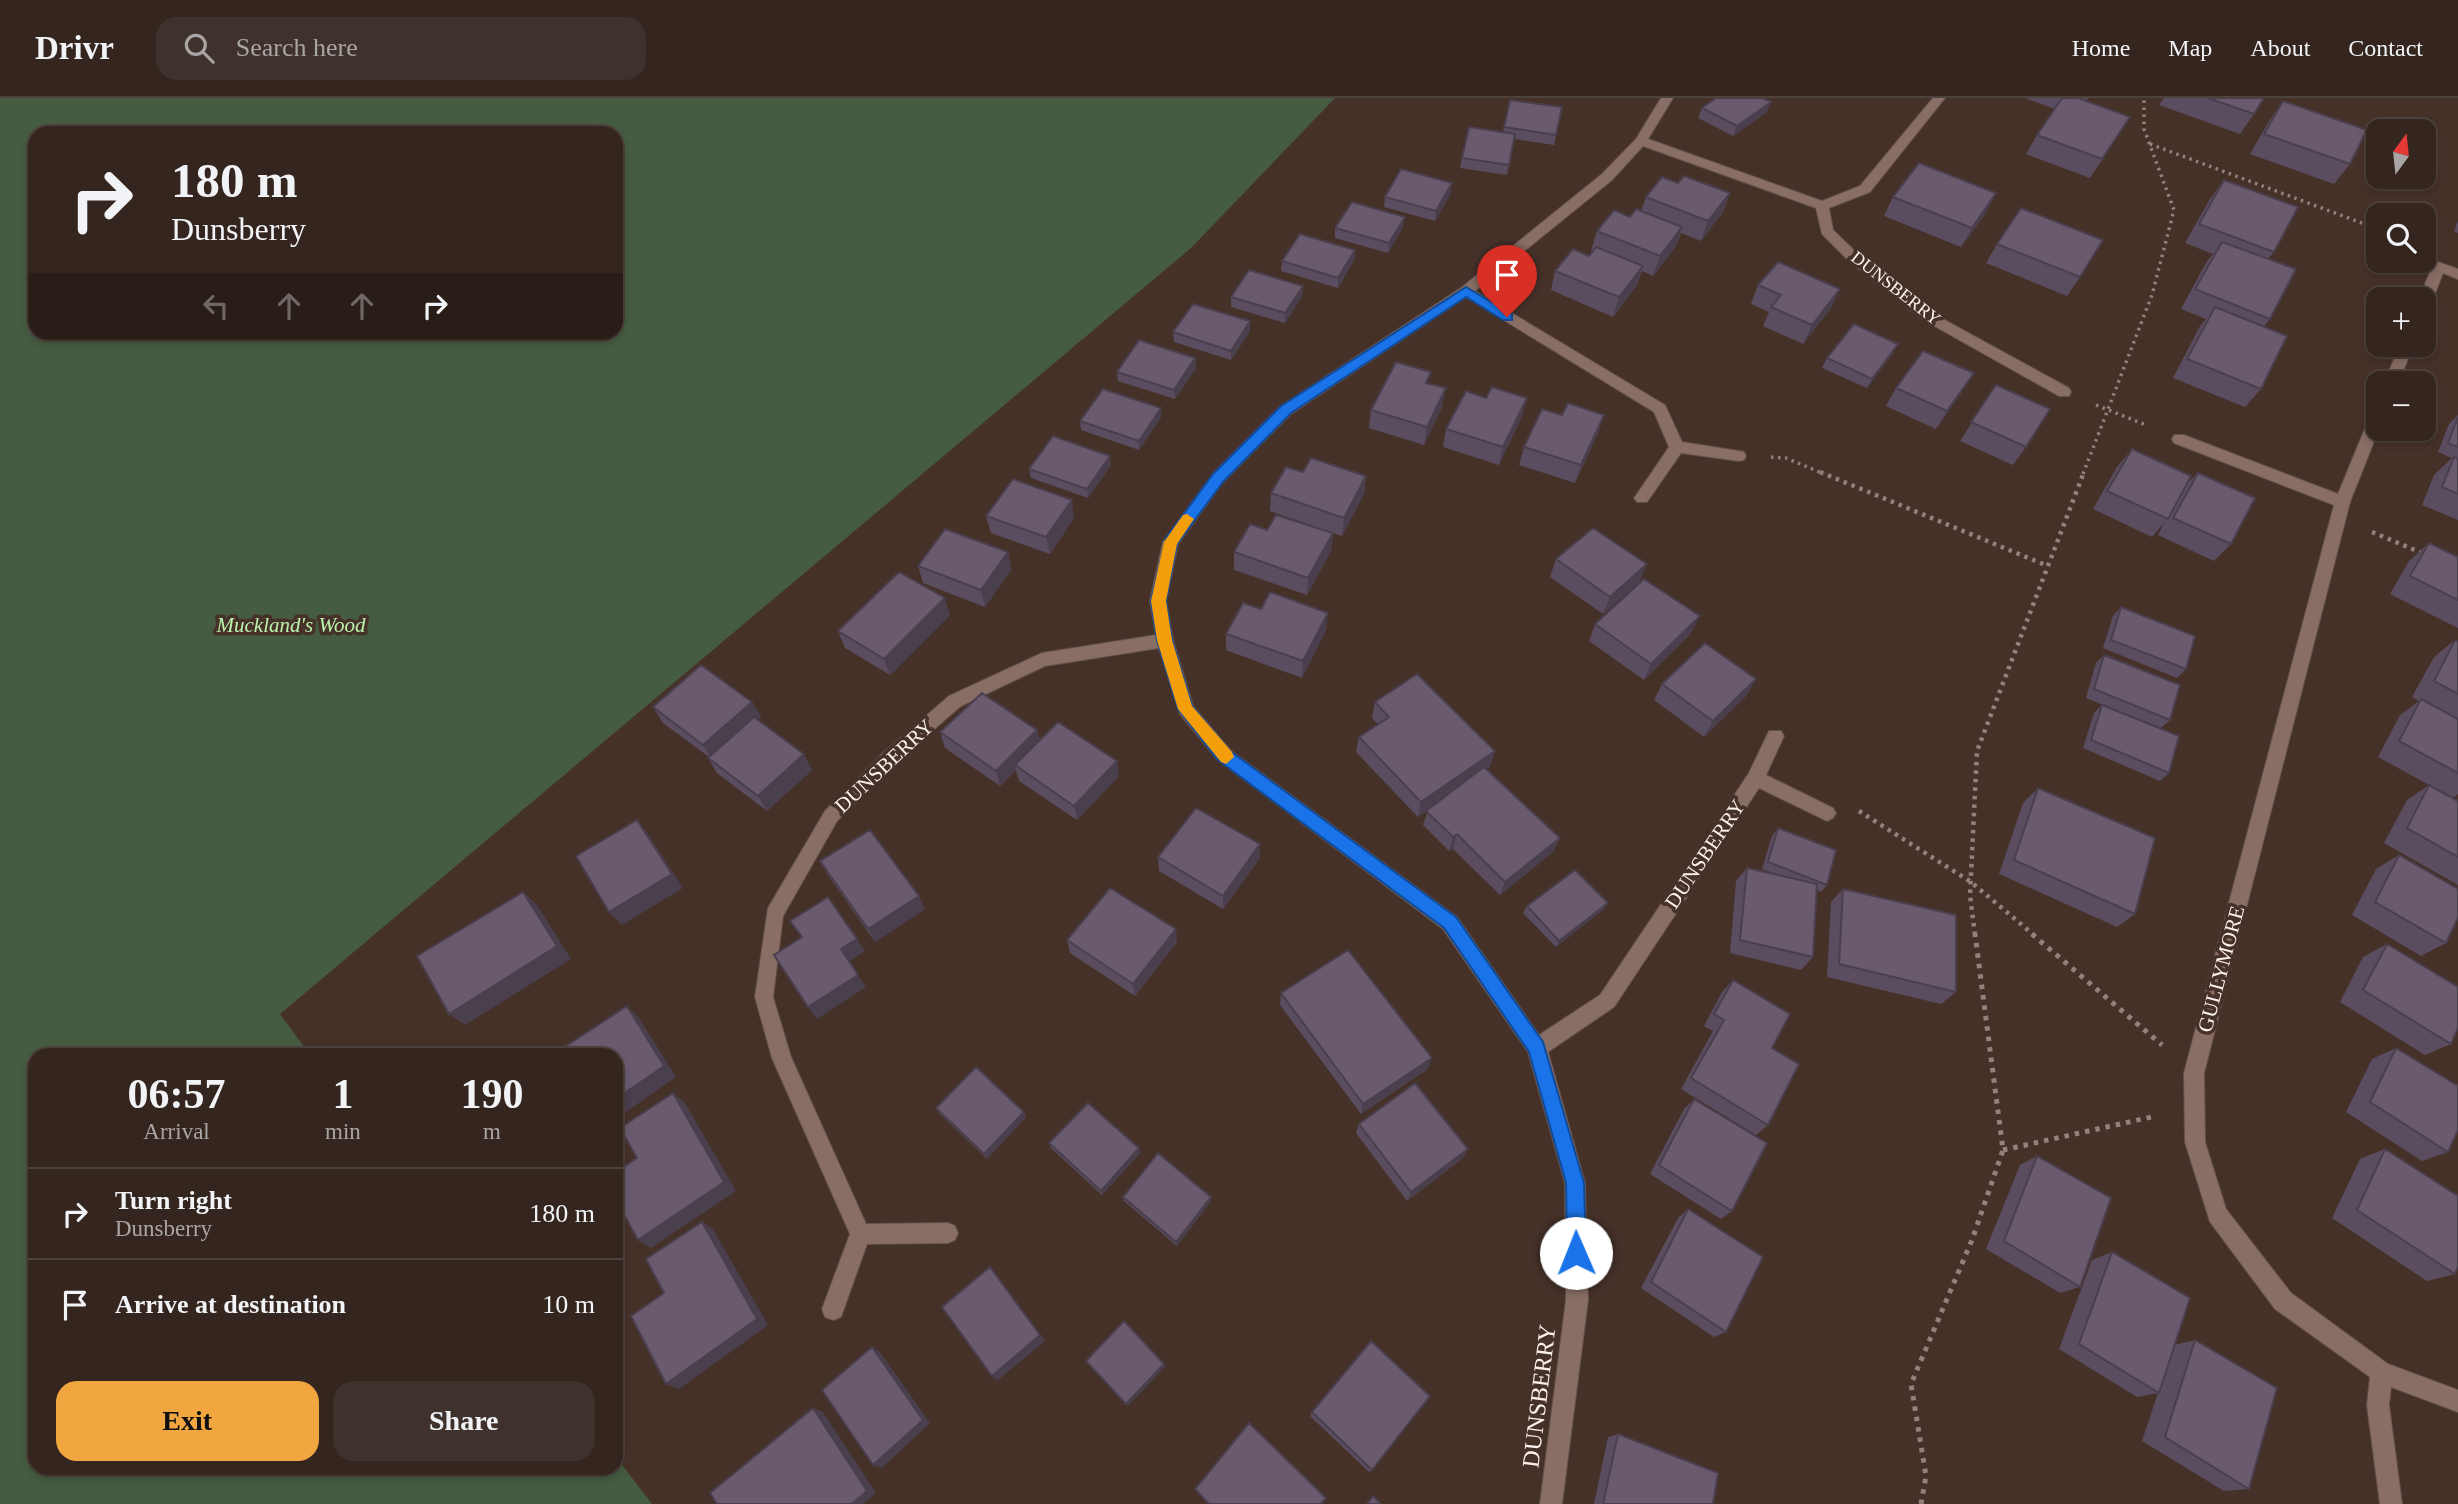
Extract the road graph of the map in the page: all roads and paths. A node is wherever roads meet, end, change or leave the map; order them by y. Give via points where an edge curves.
1 (1667, 98) edge
2 (1939, 98) edge
3 (2144, 98) edge
4 (1642, 141) junction
5 (2150, 145) junction
6 (1822, 206) junction
7 (2366, 225) edge
8 (2436, 266) edge
9 (2439, 267) junction
10 (2458, 274) edge
11 (2431, 287) edge
12 (1466, 291) junction
13 (2064, 391) joint
14 (2109, 410) junction
15 (2179, 439) joint
16 (2367, 441) edge
17 (1677, 447) junction
18 (1739, 456) joint
19 (1642, 498) dead end
20 (2340, 510) junction
21 (2434, 558) edge
22 (2048, 566) junction
23 (1165, 640) junction
24 (1775, 736) dead end
25 (1756, 778) junction
26 (1827, 813) joint
27 (1971, 882) junction
28 (1537, 1048) junction
29 (2194, 1073) junction
30 (2195, 1107) junction
31 (2003, 1150) junction
32 (948, 1233) dead end
33 (860, 1234) junction
34 (833, 1309) dead end
35 (2381, 1372) junction
36 (2458, 1401) edge
37 (1551, 1504) edge
38 (1921, 1504) edge
39 (2391, 1504) edge

1 - 4 street, DUNSBERRY
2 - 6 street via 1865,189
3 - 5 path via 2144,129
4 - 6 street
4 - 12 street, DUNSBERRY via 1607,177
5 - 7 path
5 - 14 path via 2174,209 2152,296
6 - 13 street, DUNSBERRY via 1827,231 1926,315
8 - 9 street
9 - 10 street
9 - 11 street
12 - 17 street via 1660,409
12 - 23 street, DUNSBERRY via 1286,410 1218,478 1171,542 1158,601
13 - 14 path
14 - 15 path
14 - 22 path
15 - 20 street
16 - 20 street, GULLYMORE
17 - 18 street
17 - 19 street
18 - 22 path via 1786,458
20 - 21 path
20 - 29 street, GULLYMORE
22 - 27 path via 1977,751
23 - 28 street, DUNSBERRY via 1186,709 1224,755 1450,923
23 - 33 street, DUNSBERRY via 1042,660 955,701 831,816 774,914 764,997 782,1058
24 - 25 street, DUNSBERRY
25 - 26 street, DUNSBERRY
25 - 28 street, DUNSBERRY via 1608,1001
26 - 27 path via 1846,803
27 - 29 path
27 - 31 path
28 - 37 street, DUNSBERRY via 1575,1183 1577,1300
29 - 30 street, GULLYMORE
30 - 31 path
30 - 35 street, GULLYMORE via 2195,1142 2217,1215 2283,1301
31 - 38 path via 1972,1240 1911,1384 1926,1476
32 - 33 street
33 - 34 street
35 - 36 street, GULLYMORE
35 - 39 street via 2378,1405

